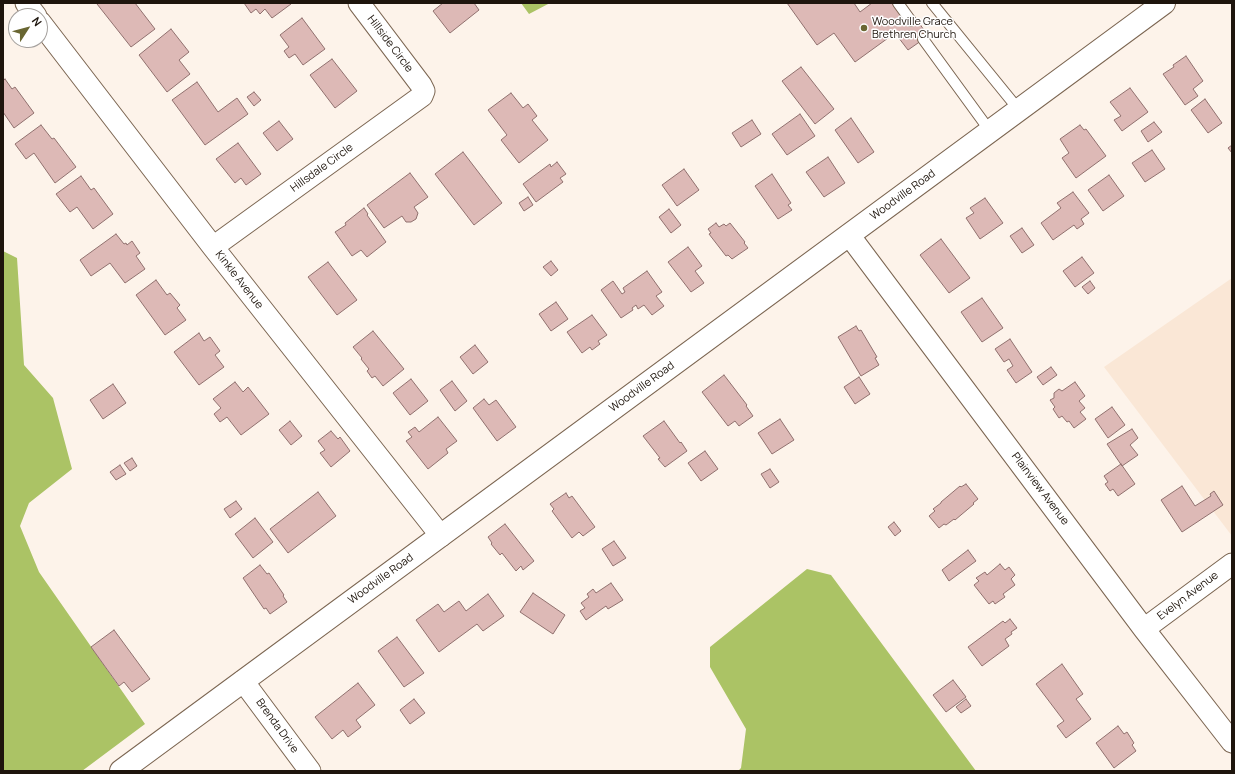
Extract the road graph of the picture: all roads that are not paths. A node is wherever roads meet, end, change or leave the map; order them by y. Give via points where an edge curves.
1 (359, 3) edge
2 (898, 3) edge
3 (932, 3) edge
4 (1164, 3) edge
5 (911, 21) dead end
6 (48, 32) edge
7 (923, 39) dead end
8 (422, 86) joint
9 (1019, 110) junction
10 (990, 131) junction
11 (849, 235) junction
12 (213, 246) junction
13 (441, 536) junction
14 (1232, 564) edge
15 (1144, 629) junction
16 (244, 681) junction
17 (1232, 742) edge
18 (121, 771) edge
19 (310, 771) edge

1 - 8 street, Hillside Circle
2 - 5 lane
3 - 9 lane
4 - 9 street, Woodville Road
6 - 12 street, Kinkle Avenue
7 - 10 lane
8 - 12 street, Hillsdale Circle via 424,91 417,100
9 - 10 street, Woodville Road
10 - 11 street, Woodville Road
11 - 13 street, Woodville Road
11 - 15 street, Plainview Avenue
12 - 13 street, Kinkle Avenue
13 - 16 street, Woodville Road
14 - 15 street, Evelyn Avenue
15 - 17 street, Plainview Avenue
16 - 18 street, Woodville Road
16 - 19 street, Brenda Drive

